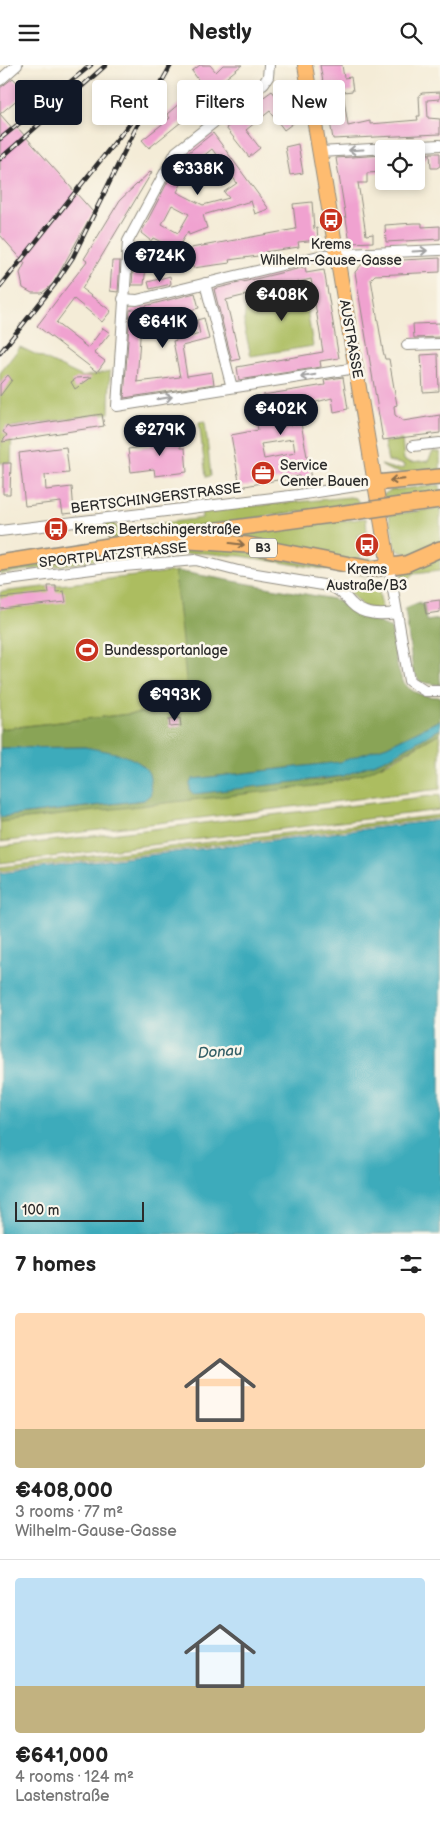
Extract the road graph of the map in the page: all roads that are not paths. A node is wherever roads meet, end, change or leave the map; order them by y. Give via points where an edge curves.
1 (17, 65) edge
2 (269, 65) edge
3 (305, 65) edge
4 (0, 80) edge
5 (440, 145) edge
6 (320, 152) junction
7 (440, 250) edge
8 (336, 255) junction
9 (205, 283) junction
10 (123, 299) junction
11 (440, 344) edge
12 (407, 345) dead end
13 (356, 368) junction
14 (234, 387) junction
15 (440, 443) edge
16 (413, 446) dead end
17 (440, 477) edge
18 (375, 483) junction
19 (440, 501) edge
20 (0, 531) edge
21 (154, 539) junction
22 (440, 549) edge
23 (0, 563) edge
24 (389, 567) junction
25 (0, 581) edge
26 (397, 613) junction
27 (440, 691) edge

1 - 4 street
2 - 10 street via 264,83 181,147 171,161 128,241
3 - 6 main road, AUSTRASSE
5 -> 6 street
6 - 8 main road, AUSTRASSE
8 -> 7 street
8 - 9 street via 305,258
8 - 13 main road, AUSTRASSE
9 - 10 street via 137,300
9 - 14 street
10 -> 14 street via 117,406
11 - 12 street
13 -> 14 street
13 - 18 main road, AUSTRASSE
15 - 16 street
17 -> 18 highway
18 - 20 street, BERTSCHINGERSTRASSE
18 - 24 main road, AUSTRASSE
19 - 21 highway, B3, bridge
21 - 23 highway, B3
21 -> 24 highway, B3 via 248,545 363,569
22 - 24 highway via 412,562
24 - 26 street, AUSTRASSE
25 - 26 street, SPORTPLATZSTRASSE via 100,568 196,561 337,588 361,611
26 - 27 street, AUSTRASSE via 409,681 425,691

